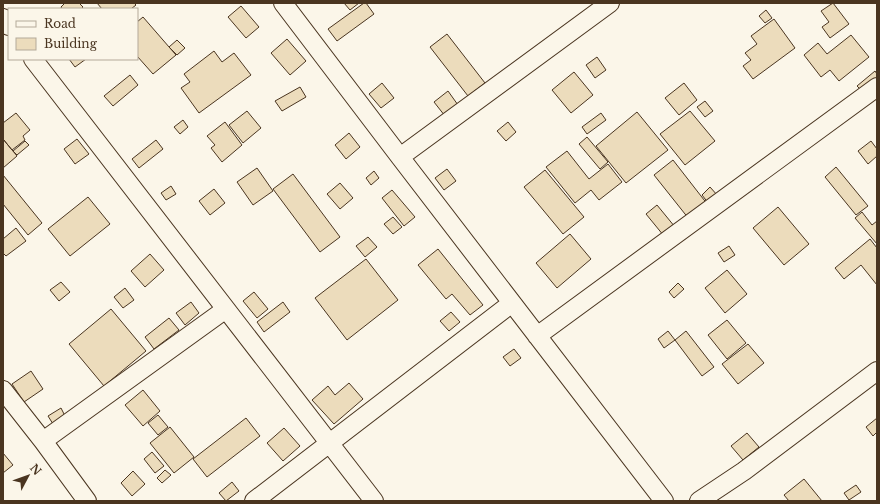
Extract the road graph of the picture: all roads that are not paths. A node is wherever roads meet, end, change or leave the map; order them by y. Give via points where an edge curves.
1 (283, 3) edge
2 (610, 3) edge
3 (34, 60) edge
4 (877, 87) edge
5 (400, 157) junction
6 (512, 303) junction
7 (226, 309) junction
8 (537, 336) junction
9 (877, 372) edge
10 (3, 390) edge
11 (43, 441) junction
12 (329, 443) junction
13 (87, 501) edge
14 (254, 501) edge
15 (374, 501) edge
16 (664, 501) edge
17 (699, 501) edge

1 - 5 street
2 - 5 street
3 - 7 street
4 - 8 street
5 - 6 street
6 - 8 street
6 - 12 street
7 - 11 street
7 - 12 street
8 - 16 street
9 - 17 street via 744,471
10 - 11 street
11 - 13 street
12 - 14 street
12 - 15 street

